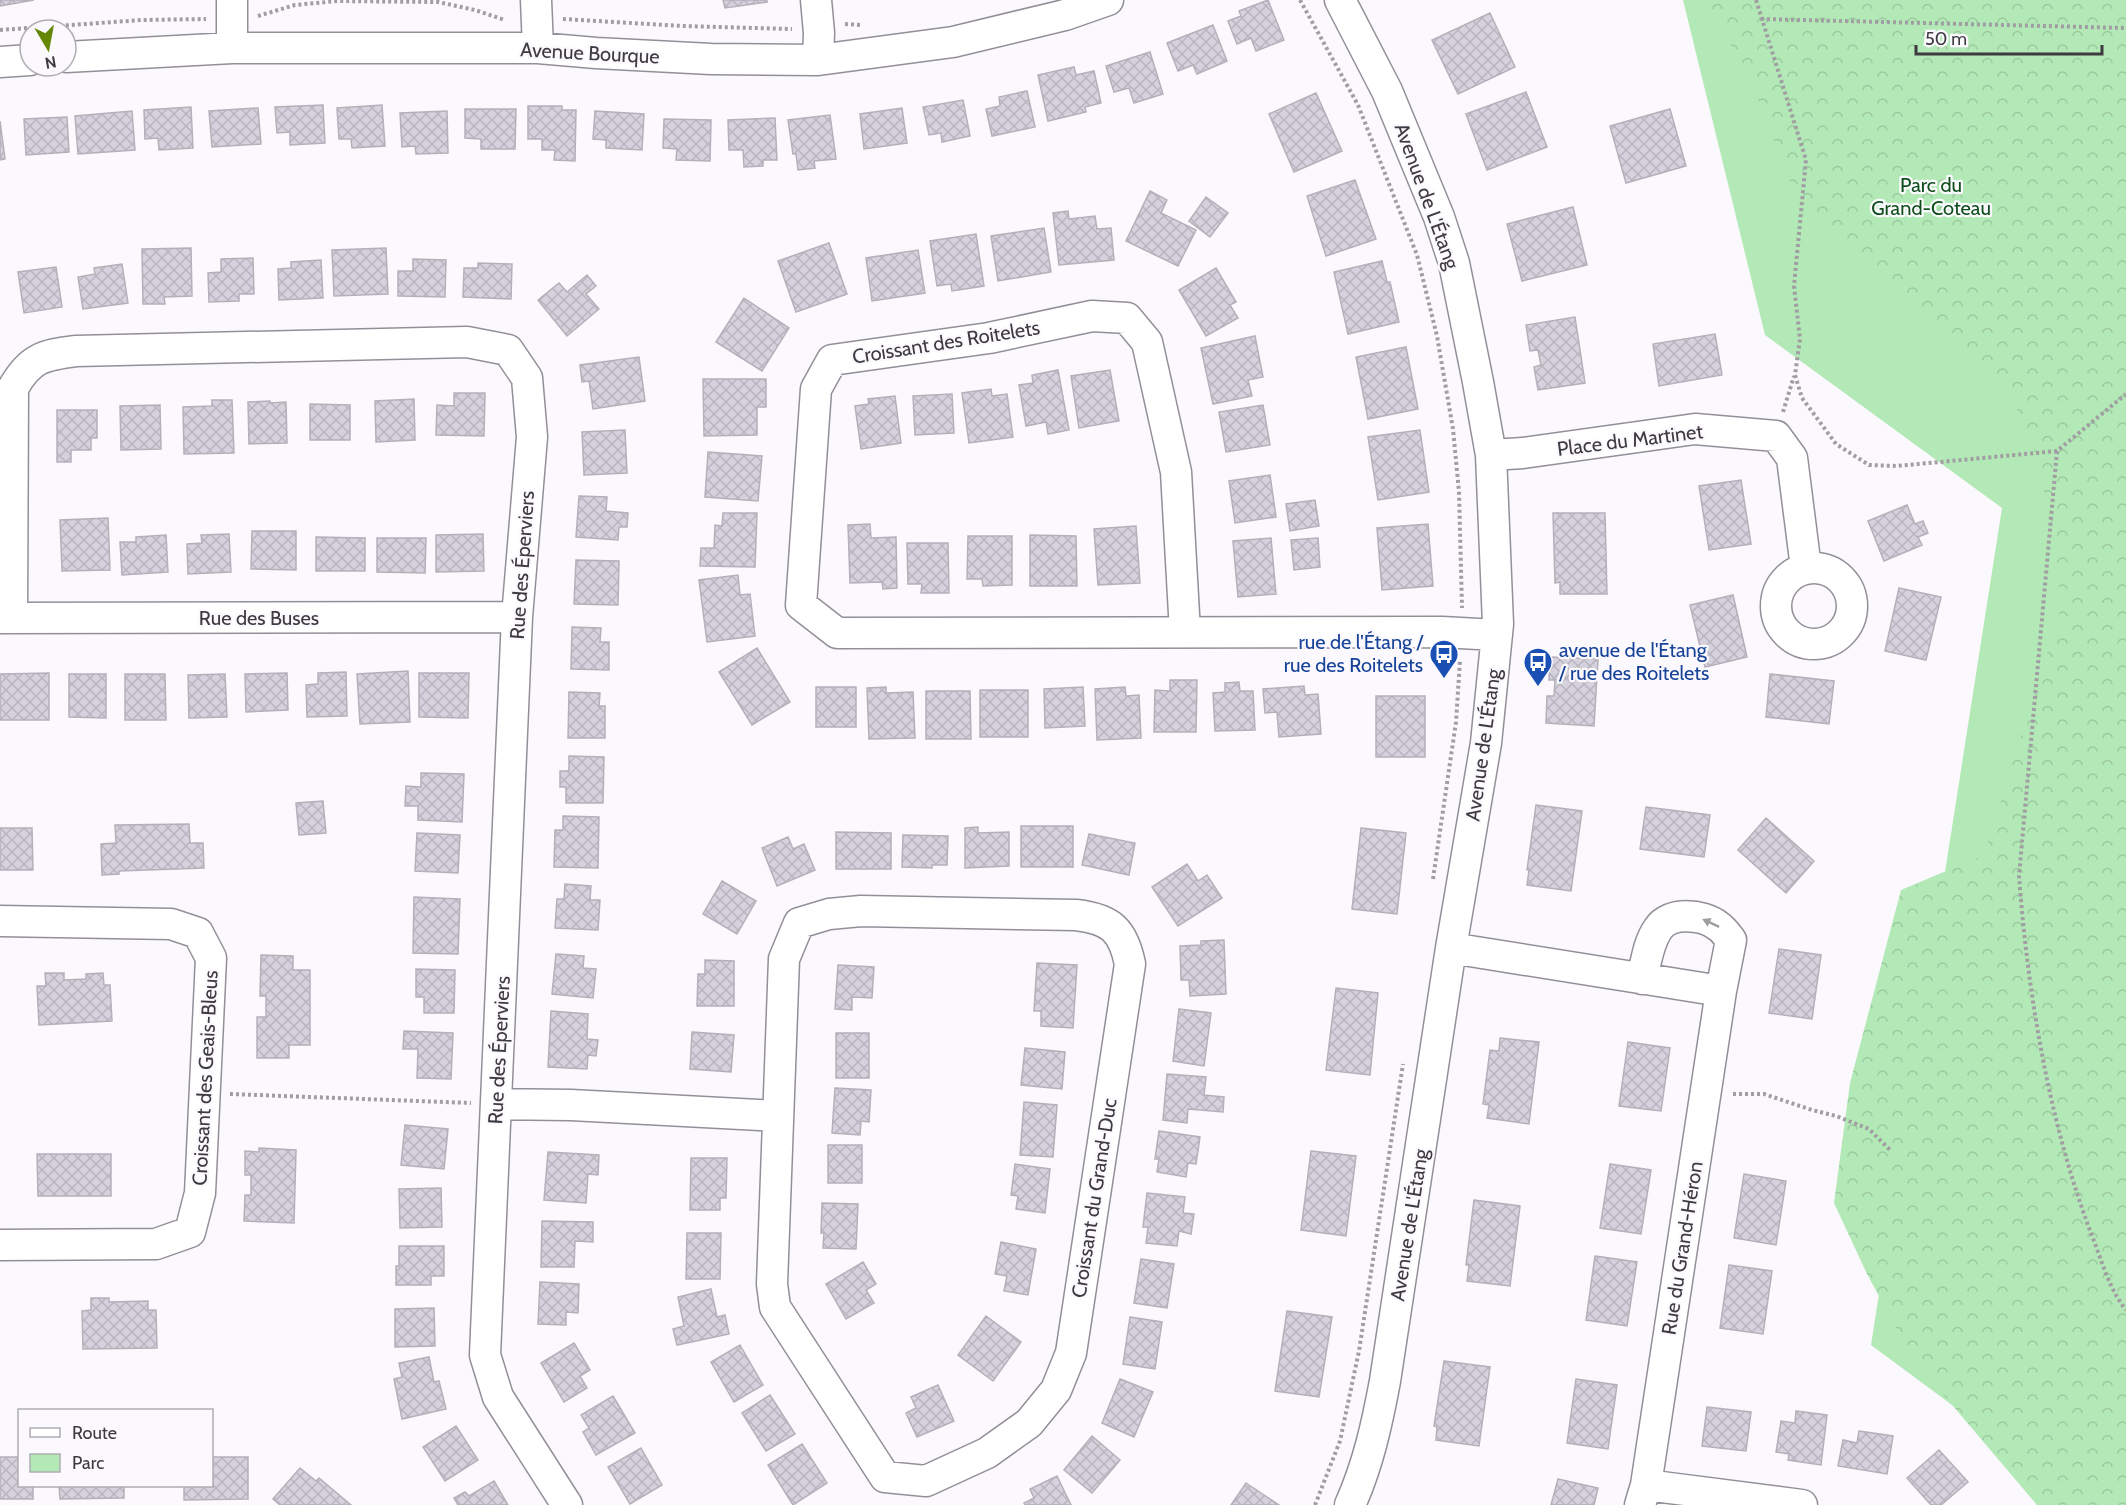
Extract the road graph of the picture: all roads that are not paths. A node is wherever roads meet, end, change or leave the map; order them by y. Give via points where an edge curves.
1 (232, 0) edge
2 (536, 0) edge
3 (816, 0) edge
4 (1108, 0) edge
5 (1340, 0) edge
6 (232, 48) junction
7 (538, 48) junction
8 (78, 56) edge
9 (818, 60) junction
10 (18, 61) edge
11 (0, 62) edge
12 (1491, 455) junction
13 (1806, 568) dead end
14 (518, 617) junction
15 (6, 618) edge
16 (1185, 632) junction
17 (1497, 634) junction
18 (0, 921) edge
19 (1451, 948) junction
20 (1642, 979) junction
21 (1721, 991) junction
22 (497, 1104) junction
23 (777, 1116) junction
24 (0, 1245) edge
25 (1643, 1495) edge
26 (567, 1505) edge
27 (1350, 1505) edge
28 (1802, 1505) edge

1 - 6 street
2 - 7 street
3 - 9 street
4 - 9 street, Avenue Bourque via 1065,15 953,42
5 - 12 street, Avenue de L'Étang via 1387,91 1442,226 1454,263
6 - 7 street, Avenue Bourque
6 - 8 street, Avenue Bourque
7 - 9 street, Avenue Bourque via 711,59
10 - 11 street
12 - 13 street, Place du Martinet via 1695,429 1776,436 1792,458
12 - 17 street, Avenue de L'Étang
14 - 15 street, Rue des Buses
14 - 15 street, Rue des Éperviers via 532,437 527,378 508,350 466,342 76,351 47,355 23,371 13,388
14 - 22 street, Rue des Éperviers
16 - 16 street, Croissant des Roitelets via 837,633 801,605 816,389 831,360 989,338 1092,316 1127,318 1147,342 1176,472
16 - 17 street, Croissant des Roitelets
17 - 19 street, Avenue de L'Étang via 1486,743
18 - 24 street, Croissant des Geais-Bleus via 171,924 198,933 211,958 200,1193 190,1232 156,1244
19 - 20 street
19 - 27 street, Avenue de L'Étang via 1385,1381 1371,1448
20 - 21 street
21 -> 20 street, Rue du Grand-Héron via 1731,940 1717,924 1692,915 1674,917 1660,926 1653,937
21 - 25 street, Rue du Grand-Héron
22 - 23 street
22 - 26 street, Rue des Éperviers via 485,1355 498,1397
23 - 23 street, Croissant du Grand-Duc via 772,1284 776,1307 885,1477 926,1481 987,1453 1029,1423 1056,1390 1071,1353 1130,964 1125,943 1114,929 1096,917 1052,914 861,911 829,914 799,923 784,959
25 - 28 street

